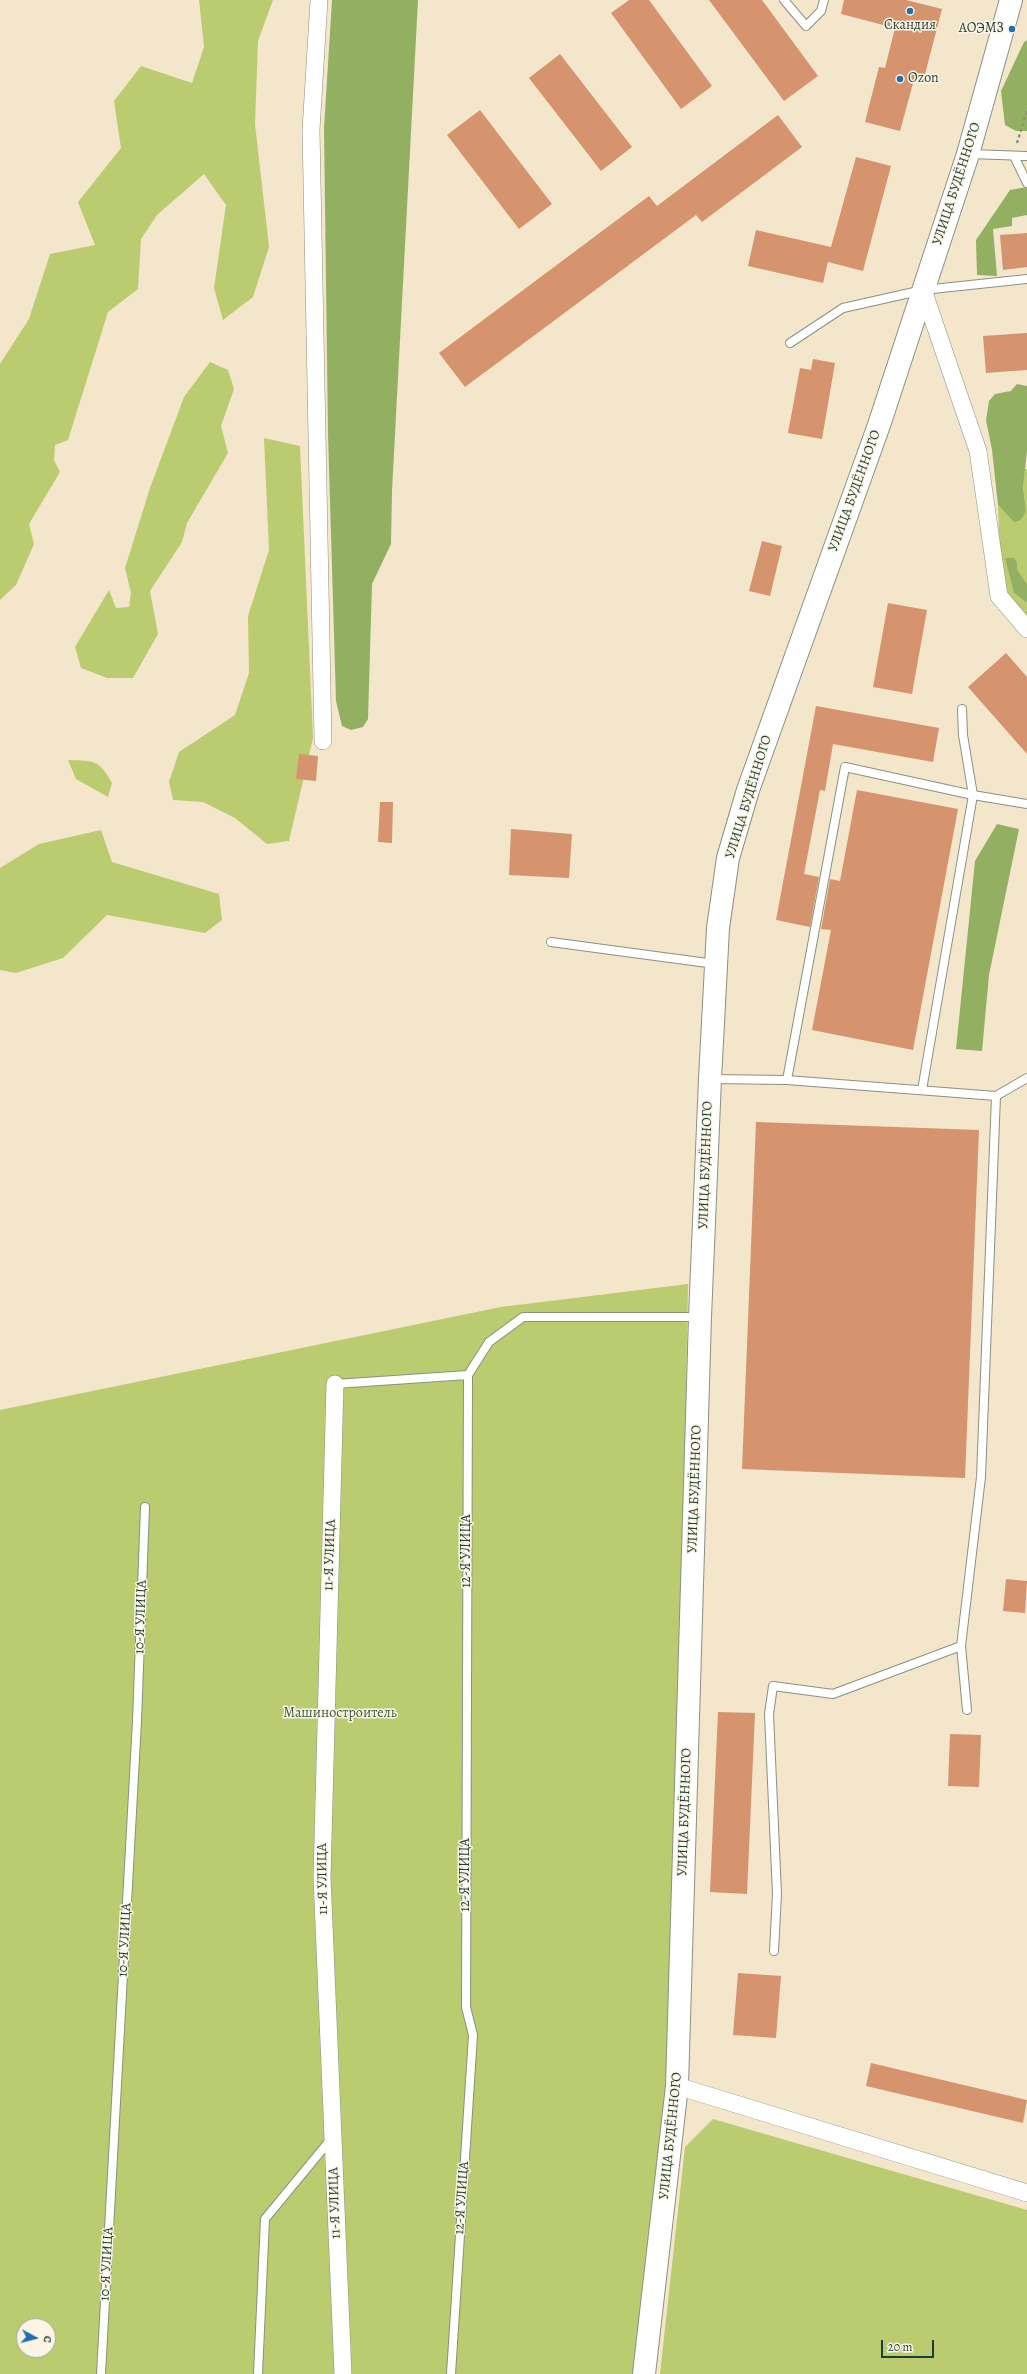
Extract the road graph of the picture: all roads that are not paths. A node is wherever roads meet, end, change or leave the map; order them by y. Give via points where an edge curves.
1 (319, 0) edge
2 (784, 0) edge
3 (824, 0) edge
4 (1011, 0) edge
5 (968, 154) junction
6 (1014, 156) junction
7 (1027, 156) edge
8 (1027, 183) edge
9 (1027, 279) edge
10 (923, 290) junction
11 (790, 343) dead end
12 (1027, 629) edge
13 (962, 709) dead end
14 (323, 741) dead end
15 (973, 795) junction
16 (1027, 804) edge
17 (551, 942) dead end
18 (716, 964) junction
19 (1027, 1078) edge
20 (710, 1079) junction
21 (787, 1080) junction
22 (922, 1090) junction
23 (996, 1096) junction
24 (700, 1317) junction
25 (468, 1375) junction
26 (335, 1384) joint
27 (145, 1507) dead end
28 (961, 1646) junction
29 (967, 1710) dead end
30 (774, 1951) dead end
31 (677, 2086) junction
32 (333, 2137) junction
33 (1027, 2193) edge
34 (101, 2374) edge
35 (258, 2374) edge
36 (343, 2374) edge
37 (451, 2374) edge
38 (644, 2374) edge

1 - 14 street via 311,130
2 - 3 lane via 806,26 821,11
4 - 5 main road, УЛИЦА БУДЁННОГО
5 - 6 lane
5 - 10 main road, УЛИЦА БУДЁННОГО
6 - 7 lane
6 - 8 lane
9 - 10 lane
10 - 11 lane via 844,308
10 - 12 street via 978,451 999,596
10 - 18 main road, УЛИЦА БУДЁННОГО via 879,425 748,790 728,858 718,928
13 - 15 lane via 963,735
15 - 16 lane
15 - 21 lane via 846,767
15 - 22 lane
17 - 18 lane
18 - 20 main road, УЛИЦА БУДЁННОГО
19 - 23 lane
20 - 21 lane
20 - 24 main road, УЛИЦА БУДЁННОГО
21 - 22 lane
22 - 23 lane
23 - 28 lane via 982,1477
24 - 25 lane via 523,1317 489,1342
24 - 31 main road, УЛИЦА БУДЁННОГО
25 - 26 lane
25 - 37 lane, 12-Я УЛИЦА via 466,2007 473,2035
26 - 32 street, 11-Я УЛИЦА via 322,1877
27 - 34 lane, 10-Я УЛИЦА via 137,1721
28 - 29 lane
28 - 30 lane via 833,1694 773,1686 769,1714 777,1894
31 - 33 street
31 - 38 main road, УЛИЦА БУДЁННОГО
32 - 35 lane via 265,2219
32 - 36 street, 11-Я УЛИЦА

